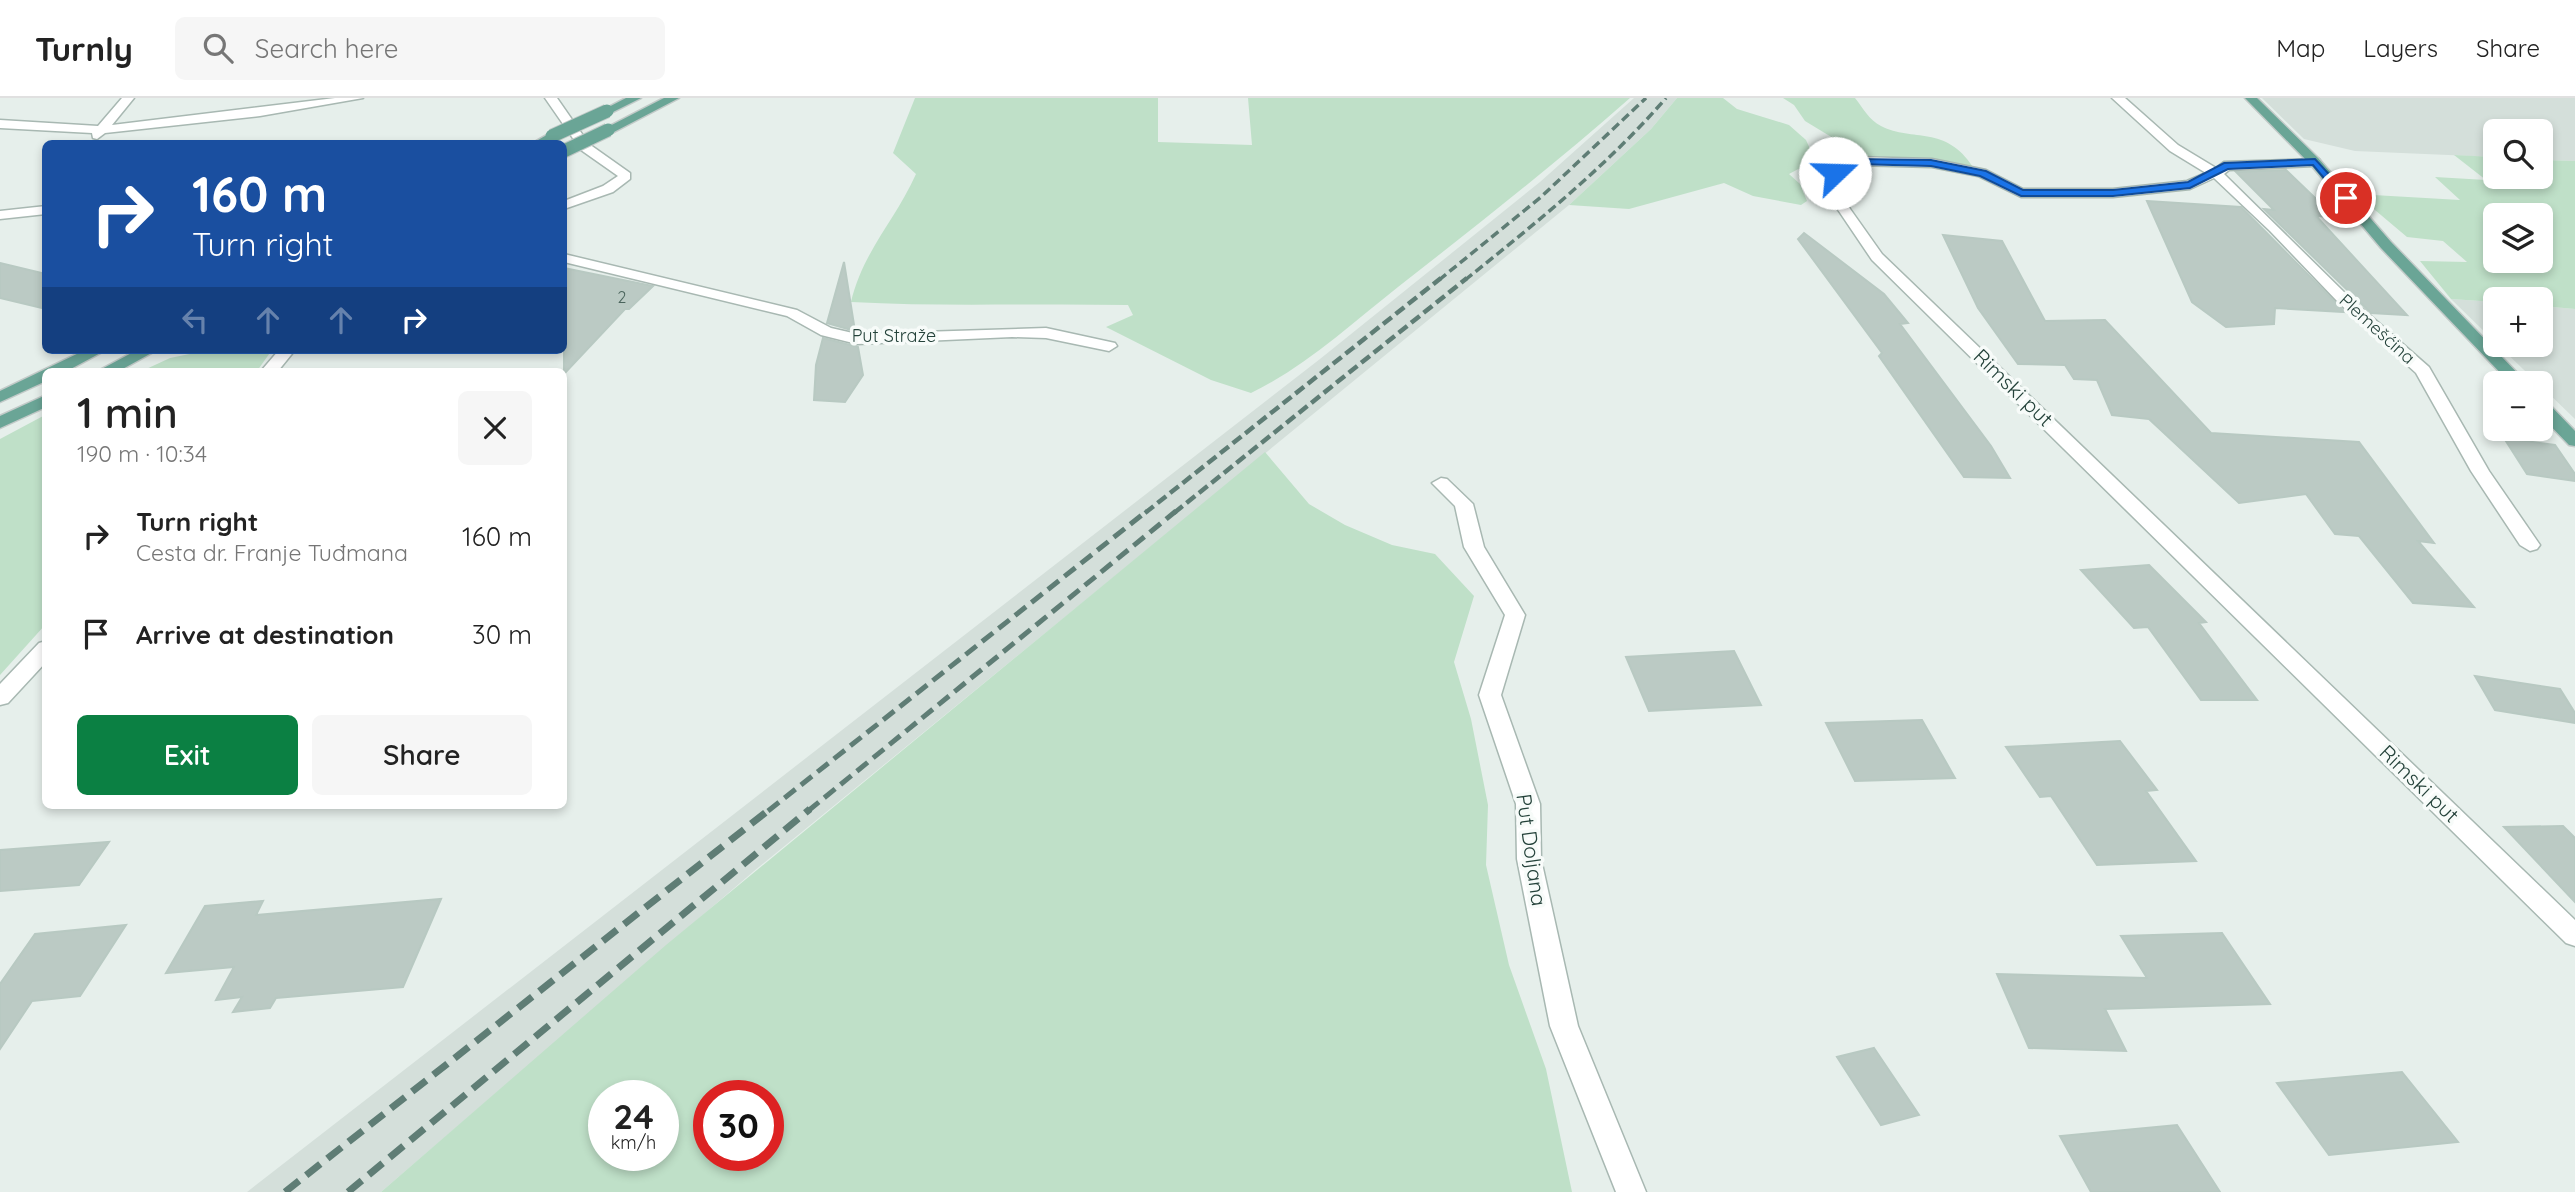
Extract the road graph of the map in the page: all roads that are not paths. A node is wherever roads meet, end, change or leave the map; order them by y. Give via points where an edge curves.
1 (128, 98) edge
2 (357, 98) edge
3 (551, 98) edge
4 (635, 98) edge
5 (673, 98) edge
6 (2118, 98) edge
7 (2251, 98) edge
8 (0, 124) edge
9 (99, 130) junction
10 (94, 140) edge
11 (544, 140) edge
12 (567, 150) edge
13 (2315, 162) junction
14 (2216, 173) junction
15 (567, 204) edge
16 (42, 210) edge
17 (0, 215) edge
18 (567, 259) edge
19 (1109, 346) dead end
20 (90, 354) edge
21 (141, 354) edge
22 (284, 354) edge
23 (60, 368) edge
24 (112, 368) edge
25 (272, 368) edge
26 (2507, 371) edge
27 (42, 377) edge
28 (0, 397) edge
29 (42, 402) edge
30 (2553, 418) edge
31 (0, 423) edge
32 (2575, 441) edge
33 (1441, 483) dead end
34 (2530, 545) dead end
35 (42, 652) edge
36 (0, 698) edge
37 (2575, 936) edge
38 (1631, 1192) edge

1 - 9 street
2 - 9 street
3 - 15 street via 584,147 626,176 608,189
4 - 11 main road, bridge
5 - 12 main road, bridge
6 - 14 street, Plemešćina via 2174,148
7 - 13 main road
8 - 9 street
9 - 10 street
13 - 14 street, Rimski put via 2224,166
13 - 26 main road via 2386,245
14 - 34 street, Plemešćina via 2344,300 2423,370 2480,471
14 - 37 street, Rimski put via 2190,185 2021,193 1983,173 1931,163 1854,161 1840,165 1830,188 1877,257
16 - 17 street
18 - 19 street, Put Straže via 792,313 825,332 858,339 1012,332 1046,333
20 - 23 main road
21 - 24 main road
22 - 25 street
27 - 28 main road
29 - 31 main road
30 - 32 main road
33 - 38 street, Put Doljana via 1464,504 1474,547 1515,615 1490,695 1528,804 1529,859 1564,1026
35 - 36 street

